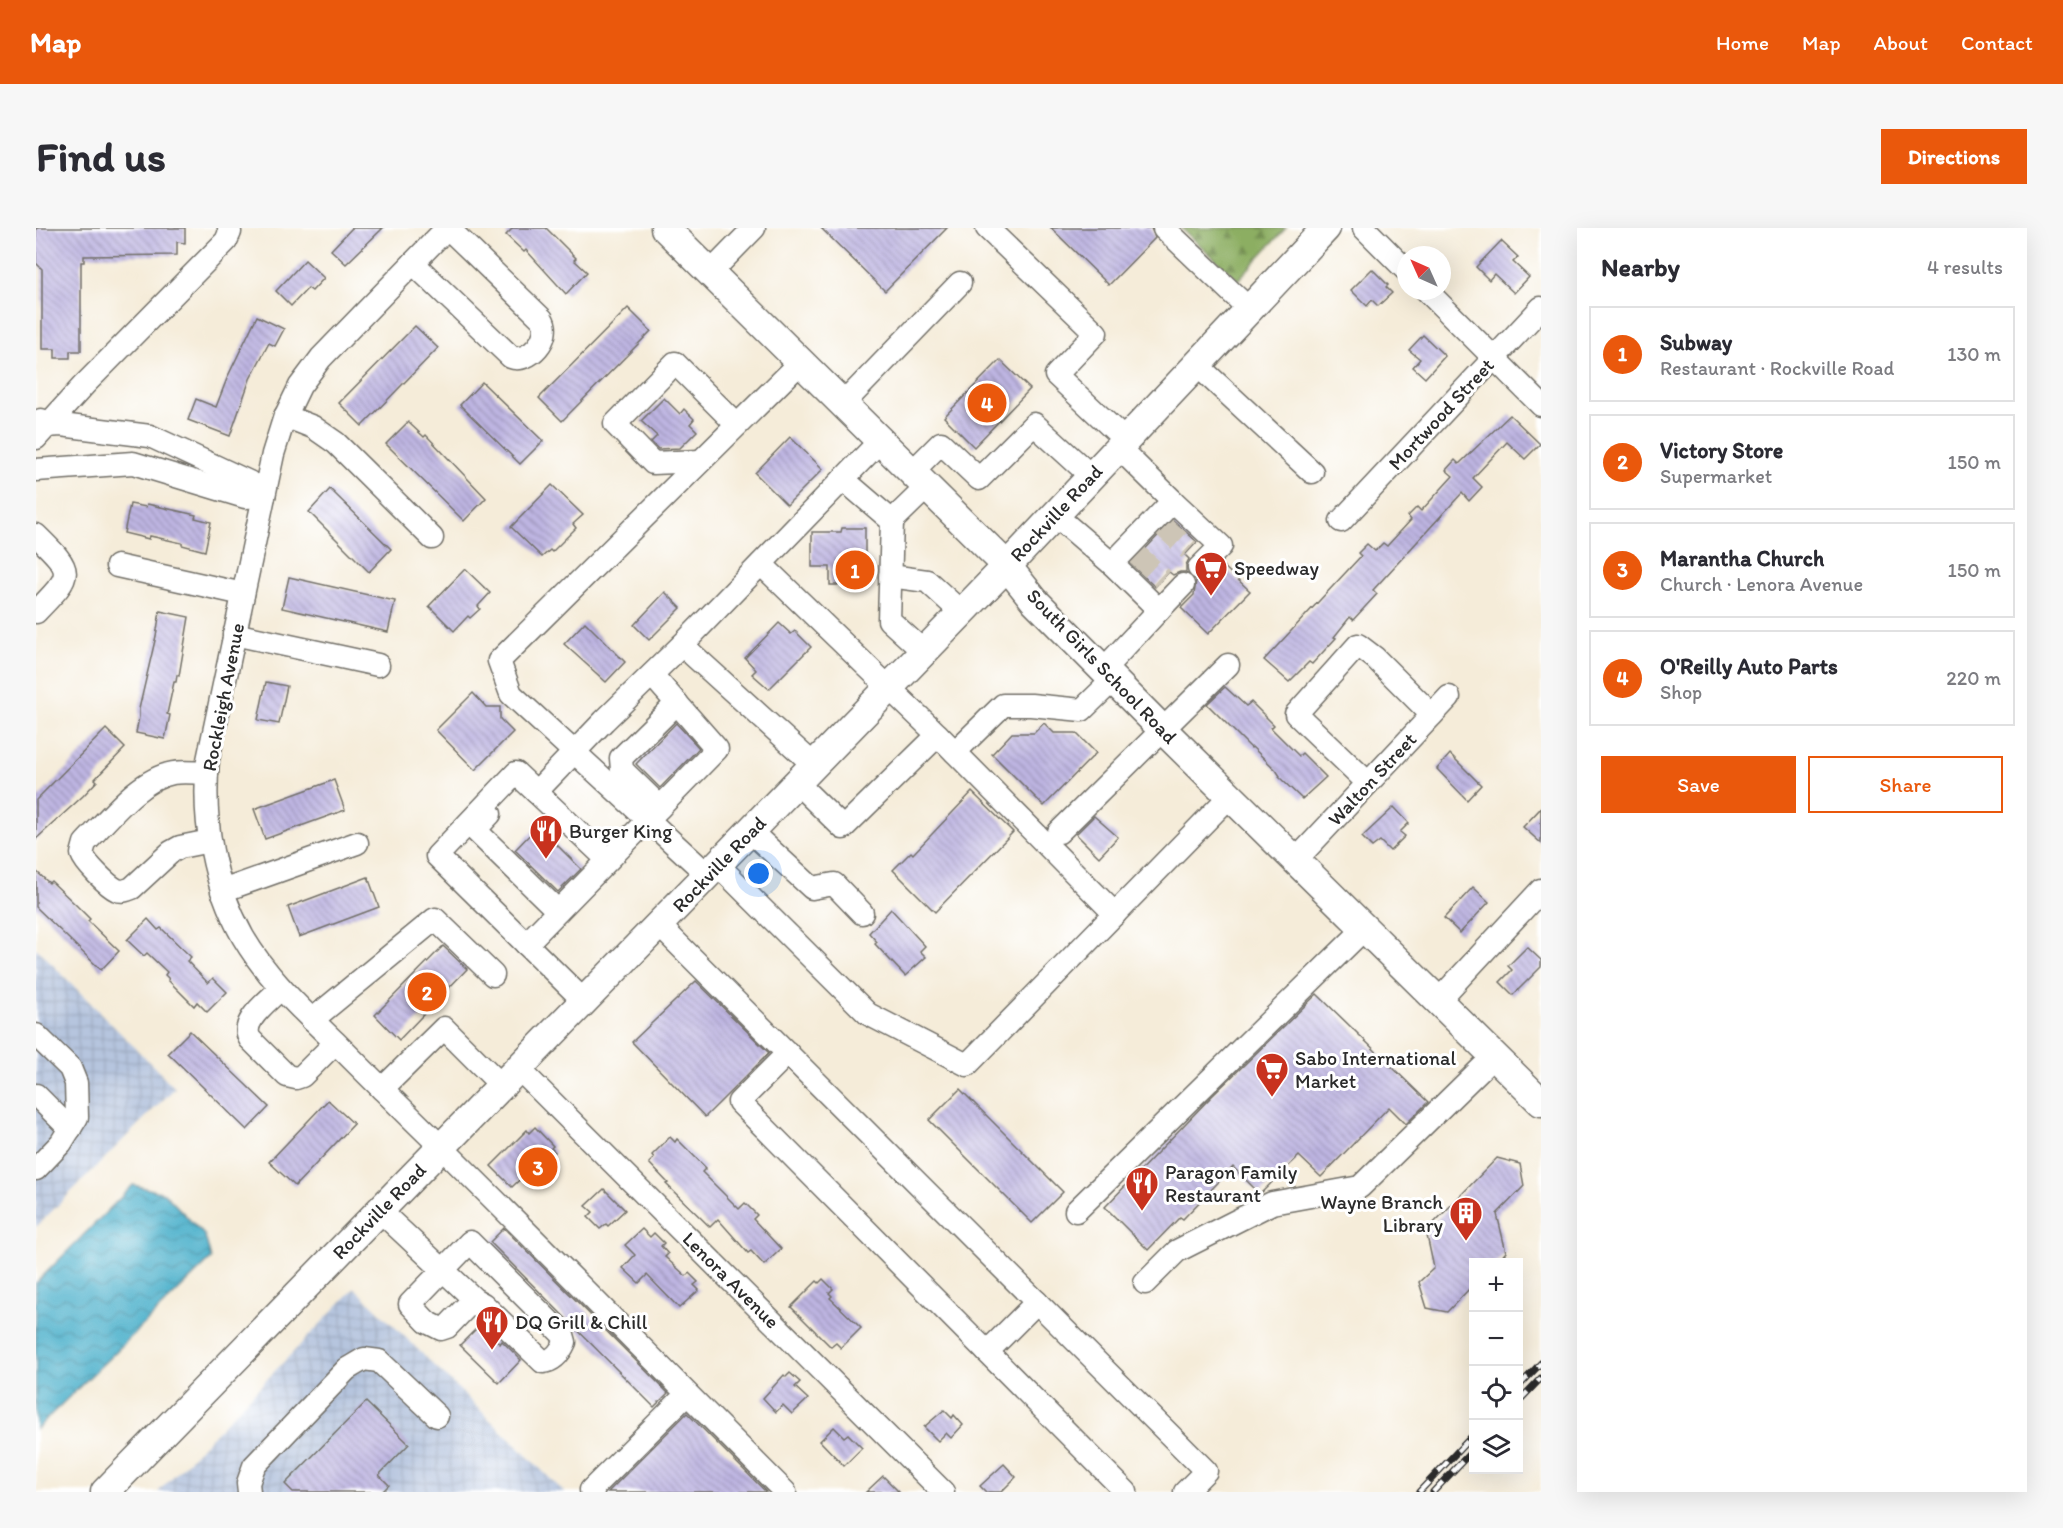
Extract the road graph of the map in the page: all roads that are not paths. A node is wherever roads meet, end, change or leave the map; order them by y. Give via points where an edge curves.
1 (229, 228) edge
2 (448, 228) edge
3 (665, 228) edge
4 (754, 228) edge
5 (987, 228) edge
6 (1164, 228) edge
7 (1326, 228) edge
8 (1364, 228) edge
9 (1397, 261) edge
10 (413, 263) junction
11 (710, 273) junction
12 (960, 283) dead end
13 (1436, 300) edge
14 (1541, 308) edge
15 (1249, 309) junction
16 (1494, 357) junction
17 (801, 362) junction
18 (1197, 365) junction
19 (843, 404) junction
20 (1541, 405) edge
21 (285, 416) junction
22 (737, 425) junction
23 (40, 426) edge
24 (880, 441) junction
25 (1122, 444) junction
26 (700, 461) junction
27 (36, 471) edge
28 (1312, 472) dead end
29 (1091, 476) junction
30 (843, 479) junction
31 (919, 479) junction
32 (264, 496) junction
33 (1173, 501) junction
34 (1055, 515) junction
35 (892, 521) junction
36 (1341, 521) dead end
37 (36, 535) edge
38 (432, 537) dead end
39 (1197, 561) dead end
40 (761, 564) junction
41 (1112, 564) junction
42 (117, 566) dead end
43 (1007, 566) junction
44 (890, 576) junction
45 (1174, 585) dead end
46 (243, 594) junction
47 (1159, 610) junction
48 (36, 612) edge
49 (961, 612) junction
50 (234, 634) junction
51 (682, 645) junction
52 (923, 651) junction
53 (378, 665) dead end
54 (1228, 665) dead end
55 (1109, 674) junction
56 (652, 675) junction
57 (890, 687) junction
58 (1449, 697) dead end
59 (677, 703) junction
60 (1432, 715) junction
61 (1162, 729) junction
62 (938, 735) junction
63 (956, 752) junction
64 (574, 754) junction
65 (207, 773) junction
66 (805, 774) junction
67 (1368, 783) junction
68 (536, 792) junction
69 (1231, 795) junction
70 (491, 799) junction
71 (654, 813) junction
72 (750, 831) junction
73 (1059, 832) dead end
74 (210, 841) junction
75 (357, 843) dead end
76 (608, 860) junction
77 (1294, 861) junction
78 (713, 870) junction
79 (1541, 890) edge
80 (222, 891) junction
81 (558, 911) junction
82 (862, 913) dead end
83 (1115, 914) junction
84 (659, 925) junction
85 (1364, 929) junction
86 (526, 945) junction
87 (493, 975) dead end
88 (281, 988) junction
89 (584, 1001) junction
90 (1437, 1002) junction
91 (312, 1020) junction
92 (36, 1035) edge
93 (335, 1043) junction
94 (788, 1053) junction
95 (1494, 1056) junction
96 (509, 1077) junction
97 (382, 1089) junction
98 (37, 1099) edge
99 (1541, 1102) edge
100 (70, 1129) junction
101 (441, 1147) junction
102 (36, 1169) edge
103 (379, 1210) junction
104 (1076, 1211) dead end
105 (443, 1269) junction
106 (1145, 1282) dead end
107 (474, 1299) junction
108 (1037, 1302) junction
109 (987, 1352) junction
110 (687, 1394) junction
111 (437, 1416) dead end
112 (105, 1492) edge
113 (249, 1492) edge
114 (592, 1492) edge
115 (785, 1492) edge
116 (943, 1492) edge
117 (1126, 1492) edge
118 (1185, 1492) edge

1 - 23 street via 226,241
2 - 10 street, Rockleigh Avenue
2 - 10 street via 542,319 546,327 544,339 524,358 508,356
3 - 11 main road, South Girls School Road
4 - 11 street
5 - 25 street via 1096,333 1056,375
6 - 15 street
7 - 15 main road, Rockville Road
8 - 9 street
10 - 21 street, Rockleigh Avenue via 321,358 300,386
11 - 17 main road, South Girls School Road
12 - 19 street
13 - 16 street
14 - 16 street, Mortwood Street
15 - 18 main road, Rockville Road
16 - 20 street
16 - 36 street, Mortwood Street
17 - 19 main road, South Girls School Road
17 - 22 street
18 - 25 main road, Rockville Road
18 - 28 street
19 - 24 main road, South Girls School Road
21 - 32 street, Rockleigh Avenue
21 - 38 street via 313,427 336,443
22 - 26 street
22 - 26 street via 675,363 615,424 653,463
23 - 32 street via 150,436 249,482
24 - 30 street
24 - 31 main road, South Girls School Road
25 - 29 main road, Rockville Road
25 - 33 street
26 - 64 street via 499,660 511,694
27 - 32 street via 133,463 245,497
29 - 31 street via 1034,424 980,479 941,444
29 - 34 main road, Rockville Road
30 - 35 street
30 - 40 street
31 - 35 street
31 - 43 main road, South Girls School Road
32 - 46 street, Rockleigh Avenue
33 - 39 street via 1221,546
33 - 41 street via 1159,523 1132,551
34 - 41 street
34 - 43 main road, Rockville Road
35 - 44 street
37 - 48 street via 59,557 65,573 61,587
40 - 51 street
40 - 57 street
41 - 47 street
42 - 46 street
43 - 49 main road, Rockville Road
43 - 55 main road, South Girls School Road via 1034,600
44 - 49 street via 927,581
44 - 52 street via 889,620
45 - 47 street
46 - 50 street, Rockleigh Avenue
47 - 55 street
49 - 52 main road, Rockville Road
50 - 53 street
50 - 65 street, Rockleigh Avenue
51 - 56 street
51 - 66 street
52 - 57 main road, Rockville Road
54 - 61 street
55 - 61 main road, South Girls School Road
55 - 63 street via 1082,710 1003,705
56 - 59 street
56 - 64 street
57 - 62 street
57 - 66 main road, Rockville Road
58 - 60 street, Walton Street
59 - 71 street via 621,758 622,770
59 - 71 street via 717,748
60 - 67 street, Walton Street
60 - 67 street via 1358,645 1296,714
61 - 69 main road, South Girls School Road
61 - 73 street
62 - 63 street
62 - 66 street via 843,828
63 - 83 street
64 - 68 street
64 - 71 street
65 - 74 street, Rockleigh Avenue
65 - 74 street via 178,772 153,779 85,843 82,851 86,862 112,886 126,891 171,852
66 - 72 main road, Rockville Road
67 - 77 street, Walton Street
68 - 70 street via 516,773
68 - 76 street
69 - 77 main road, South Girls School Road
69 - 83 street
70 - 81 street via 493,811 475,830
70 - 86 street via 437,856
71 - 76 street
71 - 78 street
72 - 78 main road, Rockville Road
72 - 82 street via 812,888 834,884
74 - 80 street, Rockleigh Avenue
75 - 80 street
76 - 81 street
77 - 85 main road, South Girls School Road
78 - 83 street via 868,1014 967,1065
78 - 84 main road, Rockville Road
79 - 90 street
80 - 88 street, Rockleigh Avenue via 255,957
81 - 86 street
84 - 89 main road, Rockville Road
84 - 94 street
85 - 90 main road, South Girls School Road
85 - 104 street
86 - 89 street
87 - 91 street via 435,919
88 - 91 street, Rockleigh Avenue
88 - 93 street via 248,1023 250,1039 287,1076 296,1078
89 - 96 main road, Rockville Road
90 - 95 main road, South Girls School Road
91 - 93 street, Rockleigh Avenue
92 - 100 street via 70,1068 76,1083 77,1117
93 - 97 street, Rockleigh Avenue
94 - 108 street
94 - 109 street via 739,1102
95 - 99 main road, South Girls School Road
95 - 106 street via 1360,1187 1272,1203 1177,1251
96 - 97 street, Lenora Avenue via 444,1028
96 - 101 main road, Rockville Road
96 - 116 street, Lenora Avenue
97 - 101 street, Rockleigh Avenue
98 - 100 street
100 - 102 street
101 - 103 main road, Rockville Road
101 - 110 street, Rockleigh Avenue
103 - 105 street
103 - 112 main road, Rockville Road
105 - 107 street
105 - 107 street via 410,1304 427,1322 436,1328 447,1327
105 - 107 street via 470,1242 562,1335 564,1346 543,1362
108 - 109 street
108 - 118 street via 1206,1471
109 - 117 street
110 - 114 street
110 - 115 street, Rockleigh Avenue
111 - 113 street via 379,1361 364,1359 347,1369 254,1466

